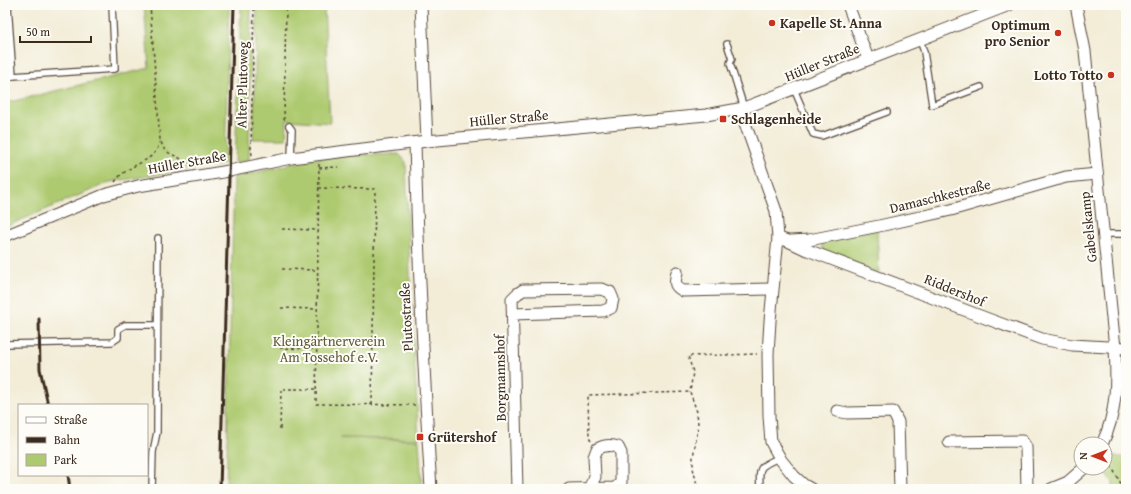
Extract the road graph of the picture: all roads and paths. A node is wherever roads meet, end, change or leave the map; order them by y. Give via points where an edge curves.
1 (8, 5) edge
2 (112, 5) edge
3 (150, 5) edge
4 (254, 5) edge
5 (286, 5) edge
6 (421, 5) edge
7 (848, 5) edge
8 (1009, 5) edge
9 (1076, 5) edge
10 (920, 40) junction
11 (727, 44) dead end
12 (868, 59) junction
13 (13, 76) junction
14 (5, 77) edge
15 (981, 87) dead end
16 (794, 89) junction
17 (742, 109) junction
18 (888, 112) dead end
19 (289, 126) joint
20 (160, 140) junction
21 (427, 141) junction
22 (415, 143) junction
23 (319, 154) junction
24 (291, 158) junction
25 (254, 166) junction
26 (338, 167) dead end
27 (319, 168) junction
28 (1097, 174) junction
29 (201, 175) junction
30 (318, 188) junction
31 (113, 192) junction
32 (282, 229) dead end
33 (318, 230) junction
34 (1104, 234) junction
35 (1126, 234) edge
36 (5, 236) edge
37 (158, 238) dead end
38 (783, 240) junction
39 (282, 269) dead end
40 (318, 270) junction
41 (678, 272) dead end
42 (772, 289) junction
43 (281, 308) dead end
44 (316, 309) junction
45 (513, 314) junction
46 (157, 324) junction
47 (5, 344) edge
48 (280, 348) dead end
49 (1121, 348) edge
50 (316, 349) junction
51 (768, 354) junction
52 (316, 389) junction
53 (690, 392) junction
54 (372, 404) junction
55 (425, 405) junction
56 (837, 411) dead end
57 (280, 429) dead end
58 (1106, 436) edge
59 (949, 442) dead end
60 (597, 449) junction
61 (780, 457) junction
62 (1113, 470) edge
63 (1075, 476) edge
64 (589, 488) edge
65 (152, 489) edge
66 (431, 489) edge
67 (517, 489) edge
68 (569, 489) edge
69 (698, 489) edge
70 (760, 489) edge
71 (811, 489) edge
72 (900, 489) edge
73 (1026, 489) edge
74 (1051, 489) edge
75 (1124, 489) edge

1 - 13 lane
2 - 13 lane via 115,69
3 - 20 path
4 - 25 path, Alter Plutoweg via 251,149
5 - 19 path via 284,121
6 - 21 street
7 - 12 street
8 - 10 street, Hüller Straße
9 - 28 street, Gabelskamp via 1085,51
10 - 12 street, Hüller Straße
10 - 15 lane via 932,105
11 - 17 lane
12 - 16 street, Hüller Straße
13 - 14 lane
16 - 17 street, Hüller Straße
16 - 18 lane via 813,134 822,136
17 - 21 street, Hüller Straße via 706,115
17 - 38 street
19 - 24 lane via 292,130
20 - 29 path via 164,149 194,165
20 - 31 path via 151,156 123,172 116,181
21 - 22 street, Hüller Straße
22 - 23 street, Hüller Straße
22 - 55 street, Plutostraße
23 - 24 street, Hüller Straße
23 - 27 path
24 - 25 street, Hüller Straße
25 - 29 street, Hüller Straße
26 - 27 path
27 - 30 path
28 - 34 street, Gabelskamp
28 - 38 street, Damaschkestraße via 1066,177 951,210 879,226 809,240
29 - 31 street, Hüller Straße
30 - 33 path
30 - 54 path via 375,189
31 - 36 street, Hüller Straße
32 - 33 path
33 - 40 path
34 - 35 lane
34 - 49 street, Gabelskamp
37 - 46 lane
38 - 42 street
38 - 49 street, Riddershof via 1042,339 1072,345
39 - 40 path
40 - 44 path
41 - 42 street via 675,282 677,288 684,291
42 - 51 street
43 - 44 path
44 - 50 path
45 - 45 street, Borgmannshof via 603,311 611,308 613,299 610,292 602,289 523,290 512,299
45 - 67 street, Borgmannshof
46 - 47 lane via 125,324 118,329 118,338 112,342
46 - 65 lane via 157,432 153,452
48 - 50 path
49 - 58 street, Gabelskamp via 1113,410
50 - 52 path
51 - 53 path via 688,356 693,372
51 - 61 street via 771,442
52 - 54 path via 316,404
52 - 57 path via 281,389
53 - 60 path via 588,395 589,438
53 - 69 path via 698,423 693,457
54 - 55 path
55 - 66 street, Plutostraße
56 - 72 street via 893,412 898,422
59 - 73 street via 1022,441 1026,447
60 - 64 street via 594,457 595,477
60 - 64 street via 604,445 618,447 621,454 621,483 615,488
61 - 70 lane via 761,467
61 - 71 street via 794,476
62 - 75 path
63 - 74 street
64 - 68 street

